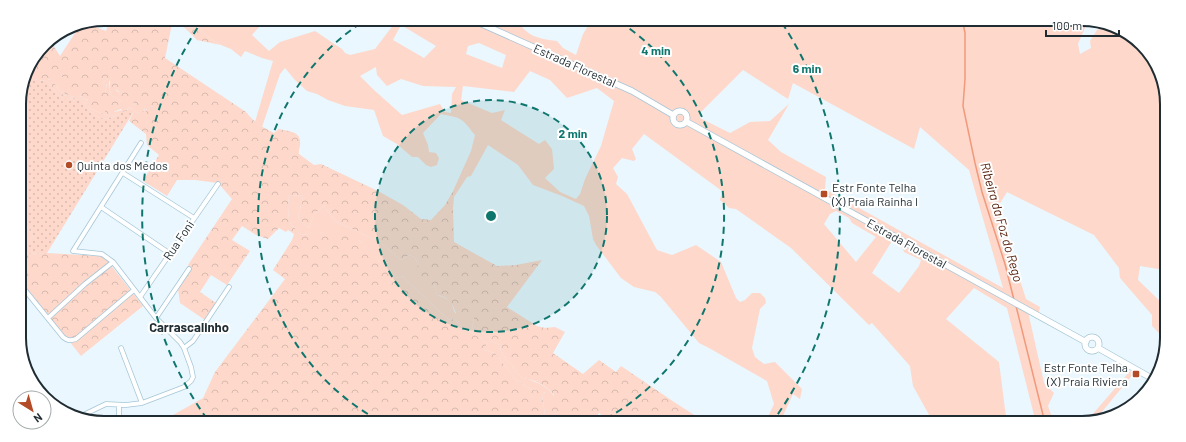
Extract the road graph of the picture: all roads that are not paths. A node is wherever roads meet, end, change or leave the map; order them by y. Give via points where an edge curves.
1 (486, 26) edge
2 (673, 115) junction
3 (686, 122) junction
4 (142, 143) dead end
5 (123, 173) junction
6 (218, 184) dead end
7 (101, 207) junction
8 (194, 218) junction
9 (169, 253) junction
10 (113, 262) junction
11 (189, 269) dead end
12 (229, 287) dead end
13 (134, 290) junction
14 (26, 291) edge
15 (140, 297) junction
16 (48, 318) junction
17 (156, 318) junction
18 (1086, 342) junction
19 (122, 348) dead end
20 (184, 348) junction
21 (1098, 348) junction
22 (1150, 377) edge
23 (142, 403) junction
24 (119, 405) junction
25 (85, 414) edge
26 (119, 416) edge

1 - 2 main road, Estrada Florestal via 632,91
2 - 3 main road via 674,124 678,126
2 - 3 main road via 681,111 685,113
3 - 18 main road, Estrada Florestal
4 - 5 street
5 - 7 street
5 - 8 street
6 - 8 street, Rua Foni
7 - 9 street
7 - 10 street via 73,251 102,254
8 - 9 street, Rua Foni
9 - 15 street, Rua Foni
10 - 13 street
10 - 16 street
11 - 17 street
12 - 20 street via 194,341
13 - 15 street
13 - 16 street via 76,339 67,341
14 - 16 street
15 - 17 street
17 - 20 street via 175,335
18 - 21 main road via 1086,348 1094,351
18 - 21 main road via 1089,337 1095,337 1099,342
19 - 23 street
20 - 23 street via 193,372 188,385
21 - 22 main road
23 - 24 street
24 - 25 street via 106,404
24 - 26 street

